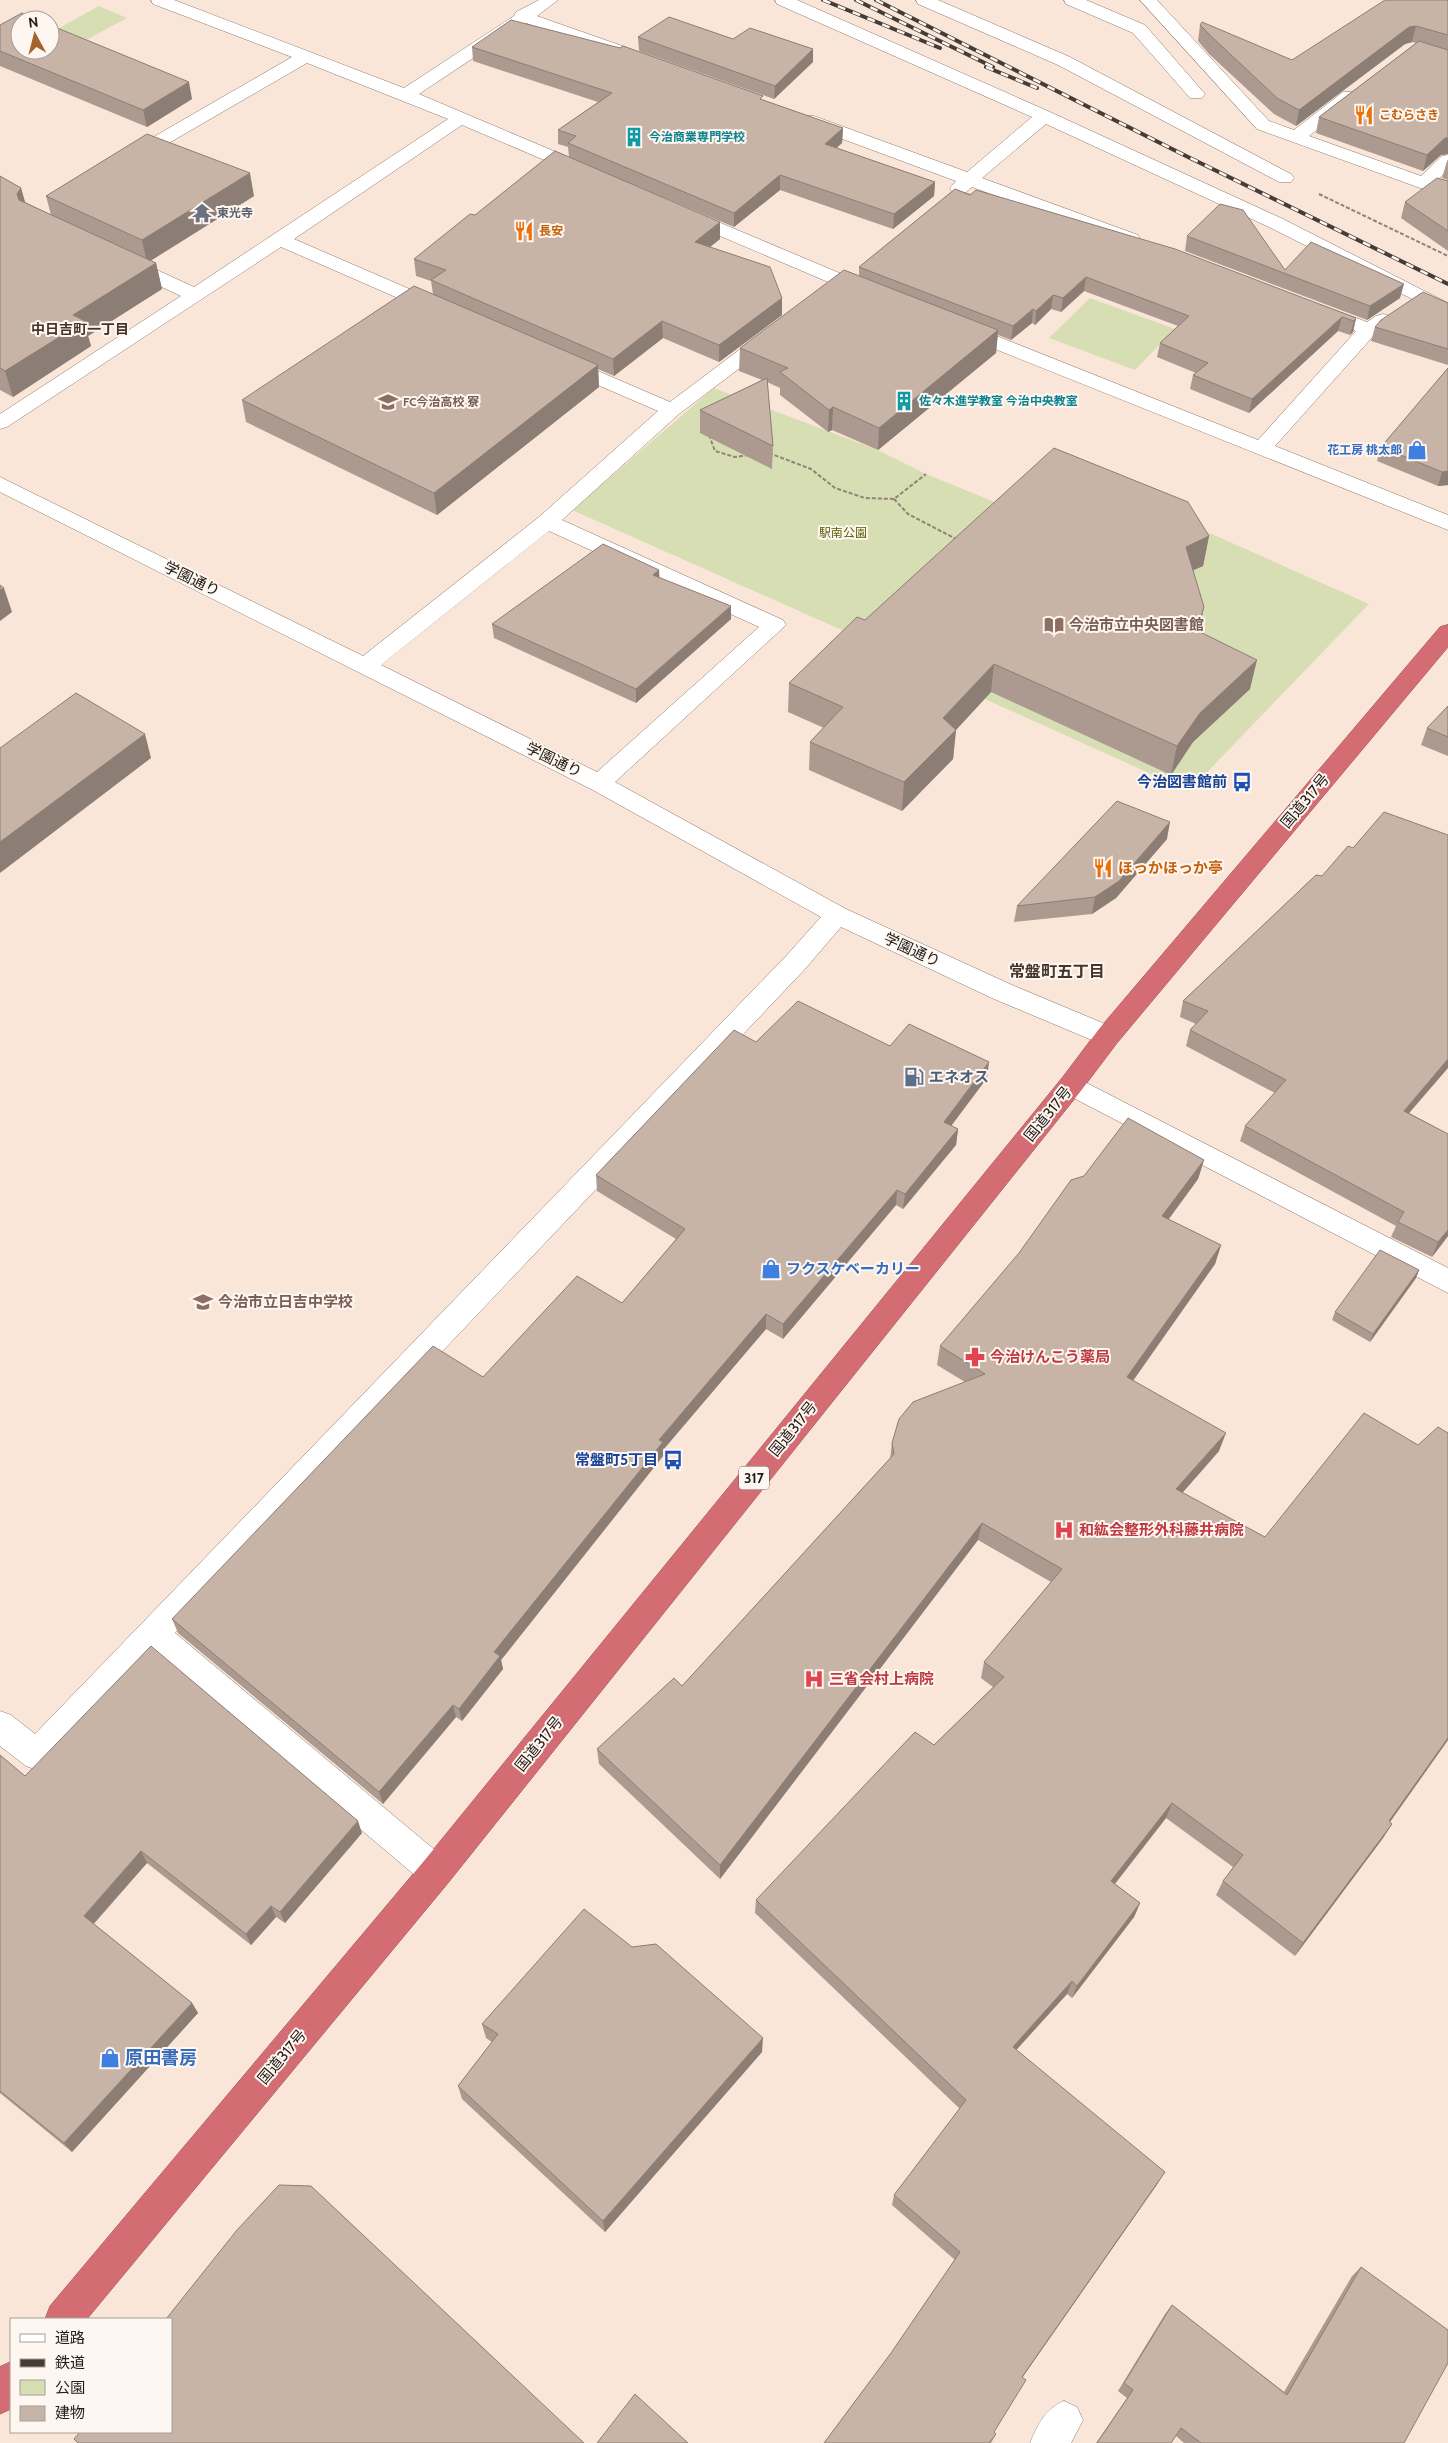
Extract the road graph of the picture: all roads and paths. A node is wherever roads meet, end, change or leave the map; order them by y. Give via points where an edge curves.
1 (159, 0) edge
2 (550, 0) edge
3 (783, 0) edge
4 (924, 0) edge
5 (1072, 0) edge
6 (1148, 0) edge
7 (522, 16) junction
8 (306, 56) junction
9 (634, 57) edge
10 (1365, 84) edge
11 (1196, 94) dead end
12 (406, 95) junction
13 (793, 114) edge
14 (1044, 116) junction
15 (461, 118) junction
16 (1294, 138) junction
17 (1448, 160) edge
18 (113, 169) edge
19 (597, 176) edge
20 (971, 178) junction
21 (1285, 178) joint
22 (1424, 184) junction
23 (1448, 192) edge
24 (948, 197) edge
25 (669, 208) edge
26 (280, 240) junction
27 (1147, 245) edge
28 (1448, 256) edge
29 (114, 257) edge
30 (195, 295) junction
31 (1418, 297) junction
32 (887, 300) edge
33 (1304, 304) edge
34 (1448, 311) edge
35 (453, 315) edge
36 (942, 321) edge
37 (787, 322) edge
38 (1369, 329) junction
39 (545, 355) edge
40 (672, 410) junction
41 (0, 423) edge
42 (1262, 448) junction
43 (769, 452) edge
44 (750, 455) edge
45 (926, 474) dead end
46 (0, 484) edge
47 (894, 499) junction
48 (546, 522) junction
49 (1448, 523) edge
50 (964, 543) edge
51 (1447, 635) edge
52 (364, 667) junction
53 (599, 783) junction
54 (837, 915) junction
55 (1108, 1036) junction
56 (1071, 1085) junction
57 (1448, 1281) edge
58 (152, 1633) junction
59 (0, 1726) edge
60 (436, 1872) junction
61 (64, 2318) edge
62 (10, 2382) edge
63 (0, 2395) edge

1 - 8 street
2 - 7 street
3 - 14 street
4 - 21 street via 1064,61
5 - 11 street via 1139,29
6 - 16 street via 1263,125
7 - 9 street
7 - 12 street
8 - 12 street
8 - 18 street
10 - 16 street
12 - 15 street
13 - 20 street
14 - 20 street
14 - 31 street via 1276,223
15 - 19 street
15 - 26 street
16 - 22 street
17 - 22 street
20 - 24 street
20 - 27 street
21 - 28 path
22 - 23 street
25 - 32 street
26 - 30 street
26 - 35 street
29 - 30 street
30 - 41 street
31 - 34 street
31 - 38 street
33 - 38 street
36 - 42 street
37 - 40 street
38 - 42 street
39 - 40 street
40 - 44 path via 708,427 709,440 716,451 735,457
40 - 48 street
42 - 49 street
43 - 47 path via 811,469 835,488 865,498
45 - 47 path
46 - 52 street, 学園通り
47 - 50 path via 908,514
48 - 52 street
48 - 53 street via 775,625
51 - 55 highway, 国道317号 / 317
52 - 53 street, 学園通り
53 - 54 street, 学園通り
54 - 55 street, 学園通り via 1003,992
54 - 58 street
55 - 56 highway, 国道317号 / 317
56 - 57 street
56 - 60 highway, 国道317号 / 317
58 - 59 street via 37,1755
58 - 60 street
60 - 61 highway, 国道317号 / 317
62 - 63 highway

